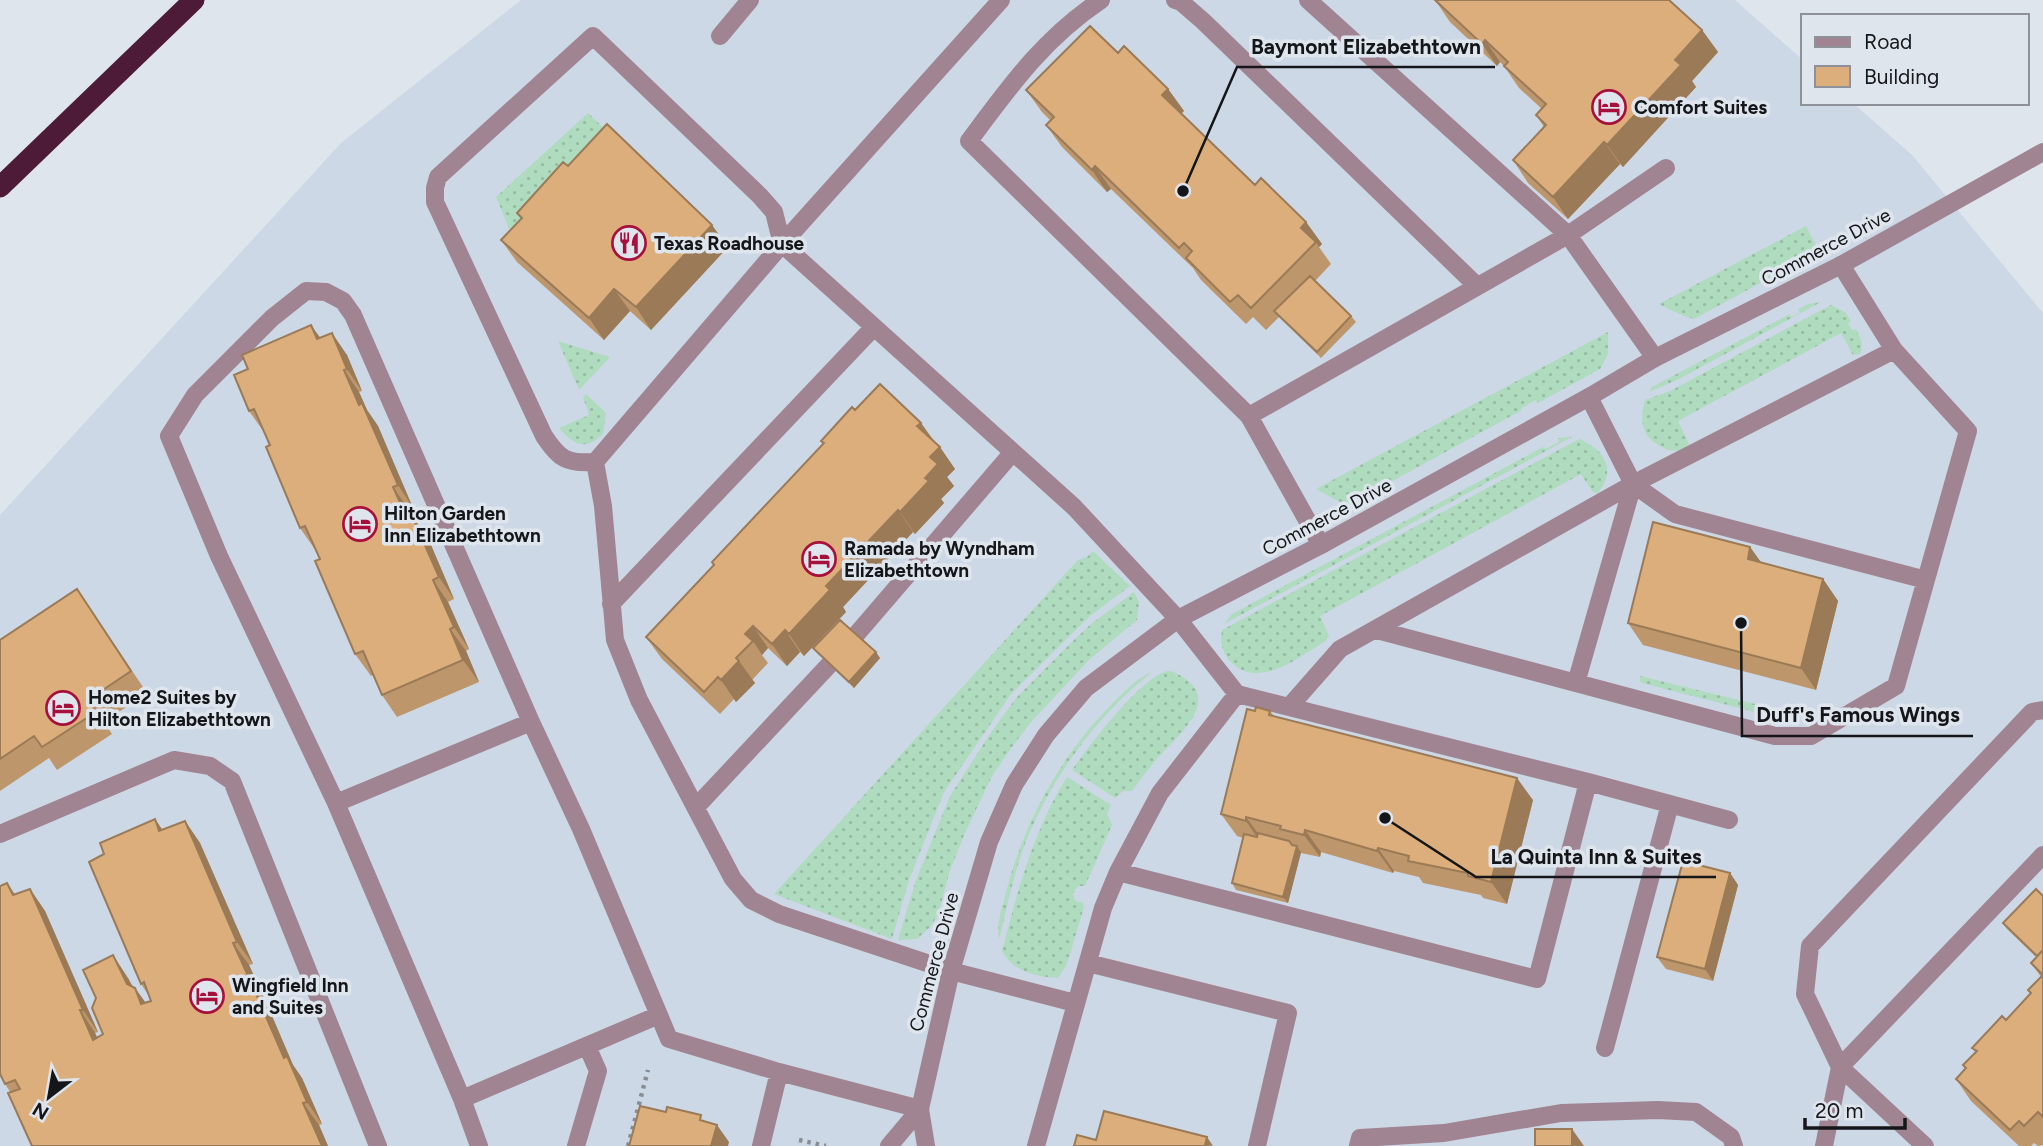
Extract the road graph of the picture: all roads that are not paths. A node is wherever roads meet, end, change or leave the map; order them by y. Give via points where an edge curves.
1 (194, 0) edge
2 (750, 0) edge
3 (1001, 0) edge
4 (1101, 0) edge
5 (1175, 0) edge
6 (1308, 0) edge
7 (720, 36) dead end
8 (2043, 152) edge
9 (1666, 169) dead end
10 (0, 187) edge
11 (1568, 235) junction
12 (782, 244) junction
13 (1841, 265) junction
14 (1477, 286) junction
15 (874, 327) junction
16 (1894, 350) junction
17 (1655, 358) junction
18 (1589, 397) junction
19 (1248, 416) junction
20 (1013, 452) junction
21 (595, 462) junction
22 (1633, 484) junction
23 (1321, 545) junction
24 (1926, 580) junction
25 (611, 604) junction
26 (1178, 619) junction
27 (1377, 630) junction
28 (855, 635) edge
29 (829, 665) edge
30 (1576, 683) junction
31 (1237, 694) junction
32 (1289, 707) junction
33 (2043, 709) edge
34 (531, 722) junction
35 (1588, 782) junction
36 (336, 803) junction
37 (1670, 803) junction
38 (696, 807) junction
39 (1729, 820) dead end
40 (0, 834) edge
41 (2043, 855) edge
42 (1118, 872) junction
43 (1088, 963) junction
44 (951, 971) junction
45 (1075, 1003) junction
46 (659, 1015) junction
47 (587, 1046) junction
48 (1605, 1048) dead end
49 (1840, 1067) junction
50 (779, 1072) junction
51 (462, 1099) junction
52 (920, 1109) junction
53 (378, 1146) edge
54 (479, 1146) edge
55 (576, 1146) edge
56 (761, 1146) edge
57 (889, 1146) edge
58 (926, 1146) edge
59 (1036, 1146) edge
60 (1257, 1146) edge
61 (1358, 1146) edge
62 (1734, 1146) edge
63 (1824, 1146) edge
64 (1925, 1146) edge

1 - 10 highway
2 - 7 street
3 - 12 street
4 - 19 street via 1069,22 1021,70 970,141
5 - 14 street via 1203,21
6 - 11 street
8 - 13 street, Commerce Drive
9 - 11 street
11 - 14 street
11 - 17 street
12 - 15 street
12 - 21 street
12 - 21 street via 774,212 760,196 593,36 438,177 435,202 544,436 555,454 568,461
13 - 16 street
13 - 17 street, Commerce Drive
14 - 19 street
15 - 20 street
15 - 25 street
16 - 22 street
16 - 24 street via 1968,431
17 - 18 street, Commerce Drive
18 - 22 street
18 - 23 street, Commerce Drive
19 - 23 street
20 - 26 street via 1074,507
20 - 28 street
21 - 25 street
22 - 24 street via 1675,514
22 - 27 street
22 - 30 street
23 - 26 street, Commerce Drive
24 - 30 street via 1896,686 1811,736 1775,736
25 - 38 street via 615,640 639,700
26 - 31 street
26 - 44 street, Commerce Drive via 1086,688 1046,735 1014,785 989,842
27 - 30 street
27 - 32 street via 1340,649
29 - 38 street
31 - 32 street
31 - 42 street via 1160,793
32 - 35 street
33 - 49 street via 2032,712 1810,946 1805,994
34 - 36 street
34 - 36 street via 353,315 343,301 326,292 306,291 272,318 195,395 169,436 219,556
34 - 46 street
35 - 37 street
35 - 42 street via 1536,979
36 - 51 street
37 - 39 street
37 - 48 street
38 - 44 street via 733,879 751,900 779,914
40 - 53 street via 174,760 210,766 232,781
41 - 49 street
42 - 43 street
43 - 45 street
43 - 60 street via 1288,1013
44 - 45 street
44 - 52 street, Commerce Drive
45 - 59 street
46 - 47 street
46 - 50 street via 669,1039
47 - 51 street
47 - 55 street via 598,1071
49 - 63 street
49 - 64 street
50 - 52 street
50 - 56 street
51 - 54 street
52 - 57 street, Commerce Drive
52 - 58 street
61 - 62 street via 1360,1138 1444,1133 1561,1113 1658,1110 1696,1112 1731,1137

